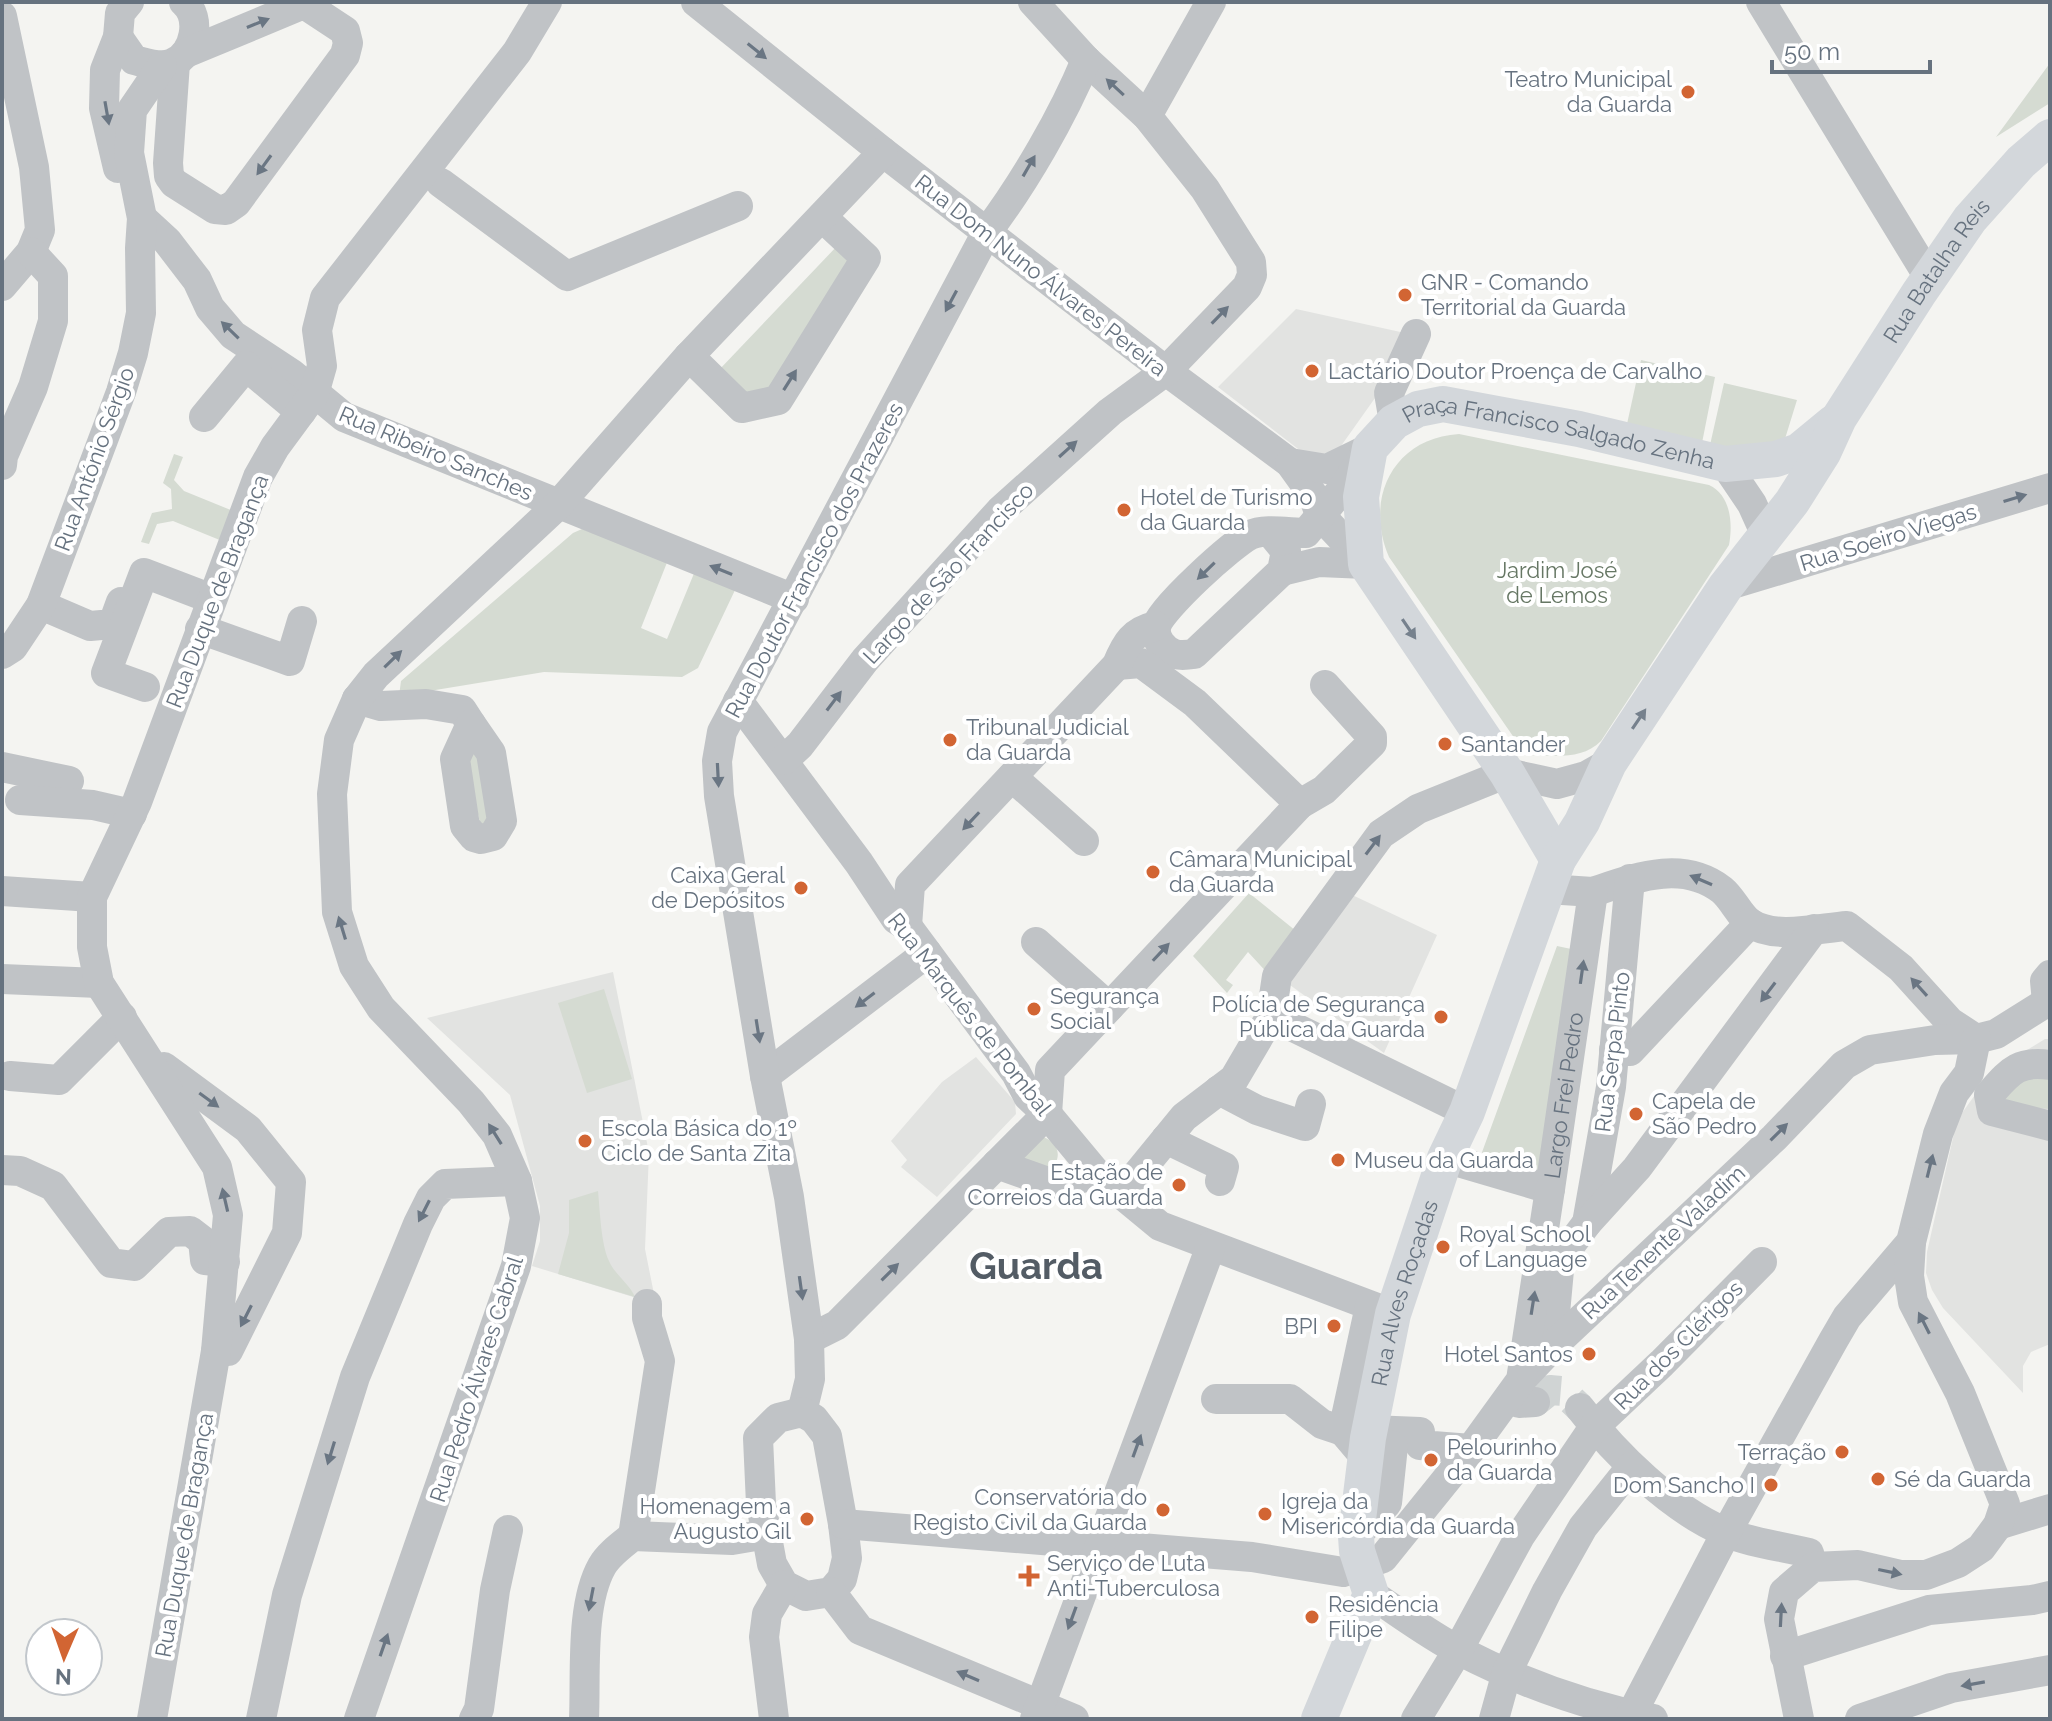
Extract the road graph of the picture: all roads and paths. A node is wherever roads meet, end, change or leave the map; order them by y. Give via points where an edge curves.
1 (129, 2) edge
2 (519, 2) edge
3 (547, 2) edge
4 (696, 2) edge
5 (1033, 2) edge
6 (1761, 2) edge
7 (304, 3) edge
8 (188, 4) edge
9 (1204, 5) edge
10 (2, 16) edge
11 (118, 37) junction
12 (524, 39) junction
13 (1086, 60) junction
14 (174, 61) junction
15 (1147, 116) junction
16 (2050, 137) edge
17 (883, 152) junction
18 (441, 183) dead end
19 (738, 206) dead end
20 (822, 217) junction
21 (142, 218) junction
22 (987, 232) junction
23 (140, 248) junction
24 (31, 252) junction
25 (1930, 279) junction
26 (2, 286) edge
27 (1416, 334) dead end
28 (689, 356) junction
29 (1166, 371) junction
30 (308, 403) junction
31 (204, 417) dead end
32 (1839, 418) junction
33 (1394, 422) junction
34 (1370, 448) junction
35 (2, 459) edge
36 (1290, 463) junction
37 (1725, 464) junction
38 (2050, 488) edge
39 (558, 505) junction
40 (1320, 515) junction
41 (1271, 533) junction
42 (1766, 535) junction
43 (1366, 564) junction
44 (1282, 571) junction
45 (1726, 586) junction
46 (212, 599) junction
47 (794, 599) junction
48 (121, 602) dead end
49 (41, 605) junction
50 (302, 621) dead end
51 (1156, 626) junction
52 (200, 629) junction
53 (2, 654) edge
54 (1194, 654) junction
55 (1117, 665) junction
56 (1325, 685) dead end
57 (145, 687) dead end
58 (357, 699) junction
59 (738, 701) junction
60 (1195, 703) junction
61 (471, 724) dead end
62 (784, 760) junction
63 (1609, 763) junction
64 (2, 767) edge
65 (1018, 770) junction
66 (1507, 773) junction
67 (69, 781) dead end
68 (1050, 786) dead end
69 (20, 800) dead end
70 (1300, 804) junction
71 (132, 814) junction
72 (1084, 841) dead end
73 (859, 863) junction
74 (1553, 874) junction
75 (1630, 879) junction
76 (910, 885) junction
77 (2, 891) edge
78 (1593, 892) junction
79 (92, 897) junction
80 (1750, 923) junction
81 (907, 926) junction
82 (1814, 929) junction
83 (1043, 937) dead end
84 (927, 953) junction
85 (2, 979) edge
86 (99, 983) junction
87 (2049, 993) edge
88 (1115, 1001) junction
89 (1271, 1016) junction
90 (122, 1017) junction
91 (1976, 1039) junction
92 (1614, 1050) junction
93 (146, 1054) junction
94 (2050, 1065) edge
95 (1050, 1070) junction
96 (1016, 1073) junction
97 (10, 1076) dead end
98 (765, 1076) junction
99 (1219, 1090) junction
100 (1311, 1104) dead end
101 (1467, 1112) junction
102 (1047, 1114) junction
103 (2050, 1126) edge
104 (1166, 1139) junction
105 (1601, 1147) junction
106 (1445, 1158) junction
107 (997, 1164) junction
108 (1637, 1168) junction
109 (2, 1170) edge
110 (1097, 1174) junction
111 (517, 1181) junction
112 (1220, 1181) dead end
113 (1550, 1189) junction
114 (1121, 1194) junction
115 (1587, 1223) junction
116 (1911, 1242) junction
117 (1211, 1246) junction
118 (225, 1262) junction
119 (1762, 1262) dead end
120 (647, 1304) dead end
121 (1381, 1310) junction
122 (809, 1339) junction
123 (1557, 1342) junction
124 (216, 1351) junction
125 (1522, 1393) junction
126 (1216, 1399) dead end
127 (802, 1412) junction
128 (1587, 1417) junction
129 (1361, 1439) junction
130 (1471, 1449) junction
131 (1631, 1467) junction
132 (2050, 1509) edge
133 (843, 1524) junction
134 (1998, 1525) junction
135 (508, 1530) dead end
136 (1726, 1533) junction
137 (767, 1534) junction
138 (633, 1536) junction
139 (1100, 1545) junction
140 (1363, 1566) junction
141 (1813, 1567) junction
142 (784, 1585) junction
143 (831, 1592) junction
144 (2050, 1596) edge
145 (1458, 1650) junction
146 (1785, 1656) junction
147 (2050, 1670) edge
148 (1507, 1672) junction
149 (1038, 1712) edge
150 (1638, 1717) edge
151 (152, 1719) edge
152 (261, 1719) edge
153 (359, 1719) edge
154 (474, 1719) edge
155 (584, 1719) edge
156 (774, 1719) edge
157 (1074, 1719) edge
158 (1319, 1719) edge
159 (1416, 1719) edge
160 (1494, 1719) edge
161 (1799, 1719) edge
162 (1860, 1719) edge

1 - 11 street, Rua António Sérgio via 120,13
2 - 12 street
3 - 12 street, Rua Duque de Bragança
4 -> 17 street, Rua Dom Nuno Álvares Pereira
5 - 13 street
6 - 25 street
14 -> 7 street
7 -> 14 street via 345,31 345,55 226,210 215,209 169,176
8 - 14 street via 195,33
9 - 15 street
10 - 24 street via 34,167 40,230
11 - 14 street via 134,60
11 -> 23 street, Rua António Sérgio via 105,70 104,108
12 - 30 street, Rua Duque de Bragança via 325,298 317,330 322,366
15 -> 13 street
22 -> 13 street, Rua Doutor Francisco dos Prazeres via 1059,115
14 - 21 street, Rua António Sérgio via 132,110 129,153
29 -> 15 street, Largo de São Francisco via 1247,287 1252,275 1251,262 1205,189
16 - 25 main road, Rua Batalha Reis via 1970,219
17 - 20 street, Rua Pedro Álvares Cabral
17 - 22 street, Rua Dom Nuno Álvares Pereira
18 - 19 street via 567,276
20 - 28 street, Rua Pedro Álvares Cabral
28 -> 20 street via 742,408 778,400 866,258
21 - 23 street, Rua António Sérgio
30 -> 21 street, Rua Ribeiro Sanches via 292,374 233,335 175,251
22 - 29 street, Rua Dom Nuno Álvares Pereira
22 -> 47 street, Rua Doutor Francisco dos Prazeres
23 - 49 street, Rua António Sérgio via 141,313 133,353
24 - 26 street
24 - 35 street via 53,276 53,321 33,387
25 - 32 main road, Rua Batalha Reis
27 - 33 street via 1389,393
28 - 39 street, Rua Pedro Álvares Cabral
29 - 36 street, Rua Dom Nuno Álvares Pereira
62 -> 29 street, Largo de São Francisco via 865,660 1000,511 1110,412
30 - 31 street via 246,366
30 - 39 street, Rua Ribeiro Sanches
30 - 46 street, Rua Duque de Bragança via 258,477
32 - 37 main road, Rua Batalha Reis via 1799,451
32 - 42 main road, Rua Batalha Reis via 1792,502
33 - 34 main road, Praça Francisco Salgado Zenha
33 - 37 main road, Praça Francisco Salgado Zenha via 1443,404
34 - 36 street, Praça Francisco Salgado Zenha via 1327,469
34 - 40 street, Praça Francisco Salgado Zenha
34 - 43 main road, Praça Francisco Salgado Zenha via 1361,497
36 - 40 street, Rua Dom Nuno Álvares Pereira
37 - 42 street, Praça Francisco Salgado Zenha
45 -> 38 street, Rua Soeiro Viegas
47 -> 39 street, Rua Ribeiro Sanches
58 -> 39 street, Rua Pedro Álvares Cabral via 376,675
40 - 41 street, Praça Francisco Salgado Zenha via 1306,533
40 - 43 street, Rua Dom Nuno Álvares Pereira
41 - 44 street via 1286,551
41 -> 51 street via 1252,533 1227,551
42 - 45 main road, Rua Batalha Reis
43 - 44 street via 1319,562
43 -> 66 main road
44 - 54 street
63 -> 45 main road, Rua Batalha Reis
46 - 52 street, Rua Duque de Bragança
46 - 57 street via 144,573 106,673
47 - 59 street, Rua Doutor Francisco dos Prazeres
48 - 49 street via 113,624 90,626
49 - 53 street, Rua António Sérgio via 13,647
50 - 52 street via 290,661
51 - 54 street via 1157,639 1167,652
51 - 55 street via 1139,630
52 - 71 street, Rua Duque de Bragança
54 - 60 street
55 - 60 street via 1141,663
55 - 65 street
56 - 70 street via 1372,743 1324,790
58 - 61 street via 381,706 426,704 462,710
111 -> 58 street, Rua Pedro Álvares Cabral via 497,1135 381,1008 354,966 337,912 332,794 339,740
59 - 62 street, Rua Marquês de Pombal
59 -> 98 street, Rua Doutor Francisco dos Prazeres via 722,732 719,796
60 - 70 street
62 - 73 street, Rua Marquês de Pombal
63 - 66 street via 1557,784
63 - 74 main road, Rua Batalha Reis
64 - 67 street
65 - 68 street
65 - 72 street
65 -> 76 street
66 - 74 main road
89 -> 66 street via 1277,976 1381,834 1418,809
69 - 71 street via 93,805
88 -> 70 street
71 - 79 street, Rua Duque de Bragança
73 - 76 street
73 - 81 street, Rua Marquês de Pombal via 896,919
74 - 78 street
74 - 101 main road
75 - 78 street
80 -> 75 street via 1722,890 1689,875 1666,872
75 - 92 street, Rua Serpa Pinto
76 - 81 street
77 - 79 street
113 -> 78 street, Largo Frei Pedro
79 - 86 street, Rua Duque de Bragança via 92,947
80 - 82 street via 1775,931
80 - 92 street via 1630,1051
81 - 84 street, Rua Marquês de Pombal
91 -> 82 street via 1950,1022 1901,968 1847,926
82 -> 108 street
83 - 88 street
84 - 96 street, Rua Marquês de Pombal
84 -> 98 street
85 - 86 street
86 - 90 street, Rua Duque de Bragança
87 - 91 street via 1996,1034
88 - 95 street
89 - 99 street via 1234,1079
89 - 101 street
90 - 93 street, Rua Duque de Bragança
90 - 97 street via 59,1080
116 -> 91 street via 1938,1134 1954,1093 1969,1073
123 -> 91 street, Rua Tenente Valadim via 1844,1065 1870,1050
92 - 105 street, Rua Serpa Pinto
118 -> 93 street, Rua Duque de Bragança via 228,1215 217,1167
93 -> 124 street, Rua Duque de Bragança via 248,1129 291,1182 287,1233 228,1351
94 - 103 street via 2035,1062 2014,1068 1989,1095 1992,1111
95 - 96 street
95 - 102 street
96 - 102 street, Rua Marquês de Pombal via 1028,1096
98 -> 122 street, Rua Doutor Francisco dos Prazeres
99 - 100 street via 1305,1126
99 - 104 street
101 - 106 main road
102 - 107 street
102 - 110 street, Rua Marquês de Pombal
104 - 112 street via 1224,1167
104 - 114 street
105 - 108 street
105 - 115 street, Rua Serpa Pinto
106 - 113 street, Largo Frei Pedro
106 - 121 main road, Rua Alves Roçadas
107 - 110 street via 1056,1185
122 -> 107 street via 837,1325
108 - 115 street
109 - 118 street via 20,1171 53,1186 111,1263 134,1266 169,1232 190,1231 203,1241 205,1260
110 - 114 street, Rua Marquês de Pombal
111 -> 152 street via 445,1184 431,1198 355,1377 287,1595
153 -> 111 street, Rua Pedro Álvares Cabral via 516,1266 525,1218
125 -> 113 street
114 - 117 street, Rua Marquês de Pombal via 1160,1226
115 - 123 street via 1560,1259
134 -> 116 street via 2005,1504 1960,1393 1913,1302
116 - 136 street via 1847,1317
117 - 121 street, Rua Marquês de Pombal
139 -> 117 street
118 - 124 street, Rua Duque de Bragança
119 - 128 street, Rua dos Clérigos via 1662,1363
120 - 138 street via 660,1361
121 - 129 main road, Rua Alves Roçadas
122 - 127 street, Rua Doutor Francisco dos Prazeres via 810,1379
123 - 125 street, Rua Tenente Valadim
124 - 151 street, Rua Duque de Bragança
125 - 130 street, Rua Tenente Valadim
126 - 129 street via 1290,1387 1322,1424
127 - 133 street via 827,1436
127 - 137 street via 778,1418 758,1438
128 - 131 street
128 - 145 street, Rua dos Clérigos
129 - 130 street via 1420,1432 1420,1445
129 - 140 main road, Rua Alves Roçadas
130 - 140 street, Rua Tenente Valadim via 1383,1558
131 - 136 street
131 - 148 street via 1583,1527
132 - 134 street
133 - 139 street
133 - 143 street via 847,1558 842,1579
141 -> 134 street via 1858,1565 1926,1575 1981,1548
135 - 154 street
136 - 141 street via 1809,1553
136 - 150 street
137 - 138 street via 732,1540
137 - 142 street via 772,1564
138 -> 155 street via 603,1565 589,1596
139 - 140 street via 1252,1557 1343,1572
139 -> 149 street
140 - 145 street
140 - 158 main road, Rua Alves Roçadas
146 -> 141 street via 1779,1619 1784,1592
142 - 143 street via 806,1596
142 - 156 street via 767,1614 764,1637
149 -> 143 street via 860,1630
144 - 146 street via 1929,1610
145 - 148 street
145 - 159 street, Rua dos Clérigos
146 - 161 street
147 -> 162 street via 1951,1688
148 - 150 street
148 - 160 street
149 - 157 street

